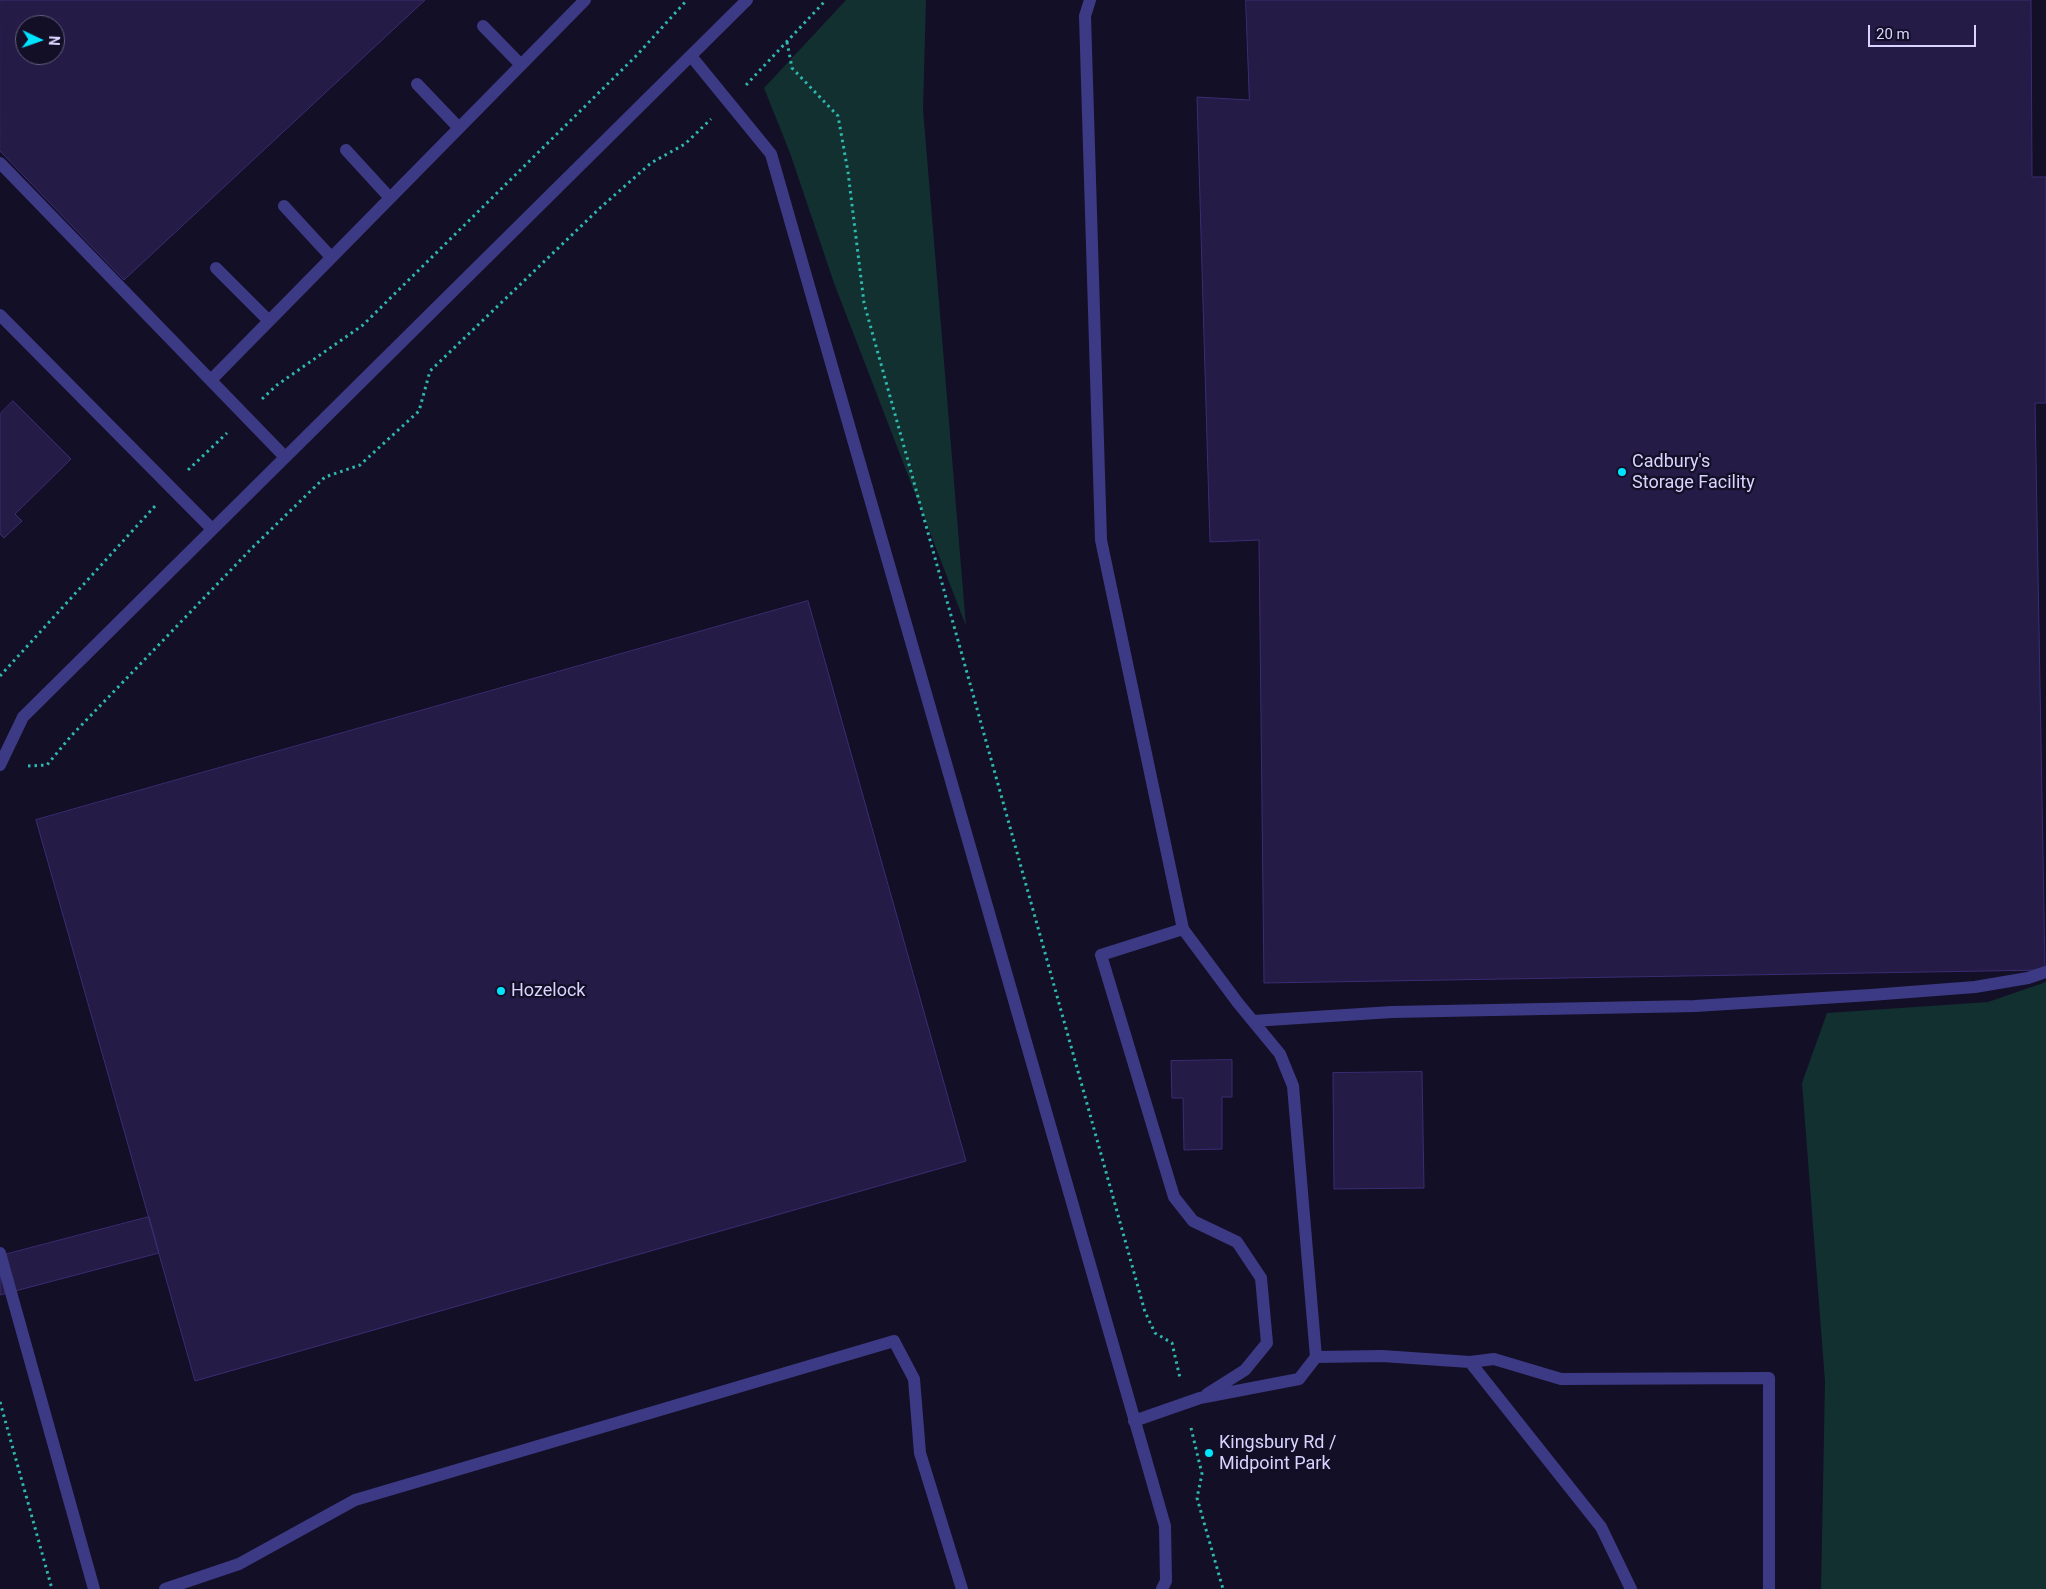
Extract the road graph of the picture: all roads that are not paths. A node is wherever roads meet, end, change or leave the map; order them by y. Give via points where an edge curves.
1 (585, 0) edge
2 (747, 0) edge
3 (1090, 0) edge
4 (483, 26) dead end
5 (691, 56) junction
6 (521, 65) junction
7 (417, 84) dead end
8 (459, 128) junction
9 (346, 150) dead end
10 (0, 163) edge
11 (390, 198) junction
12 (284, 206) dead end
13 (332, 257) junction
14 (216, 268) dead end
15 (0, 315) edge
16 (268, 321) junction
17 (211, 380) junction
18 (286, 457) junction
19 (212, 529) junction
20 (0, 765) edge
21 (1183, 928) junction
22 (2046, 972) edge
23 (1253, 1021) junction
24 (0, 1253) edge
25 (1316, 1357) junction
26 (1470, 1362) junction
27 (1200, 1398) junction
28 (1134, 1421) junction
29 (94, 1589) edge
30 (164, 1589) edge
31 (962, 1589) edge
32 (1162, 1589) edge
33 (1631, 1589) edge
34 (1769, 1589) edge

1 - 6 lane
2 - 5 lane
3 - 21 lane via 1085,16 1101,540
4 - 6 lane
5 - 18 lane
5 - 28 lane via 771,154
6 - 8 lane
7 - 8 lane
8 - 11 lane
9 - 11 lane
10 - 17 lane
11 - 13 lane
12 - 13 lane
13 - 16 lane
14 - 16 lane
15 - 19 lane
16 - 17 lane
17 - 18 lane
18 - 19 lane
19 - 20 lane via 22,717
21 - 23 lane
21 - 27 lane via 1101,955 1174,1197 1193,1221 1237,1242 1261,1278 1267,1342 1245,1370
22 - 23 lane via 1975,987 1705,1006 1392,1012
23 - 25 lane via 1280,1054 1293,1086
24 - 29 lane
25 - 26 lane via 1382,1356
25 - 27 lane via 1299,1380
26 - 33 lane via 1601,1527
26 - 34 lane via 1494,1359 1561,1379 1769,1378
27 - 28 lane
28 - 32 lane via 1165,1526 1166,1581
30 - 31 lane via 239,1564 355,1500 894,1341 914,1379 920,1453

